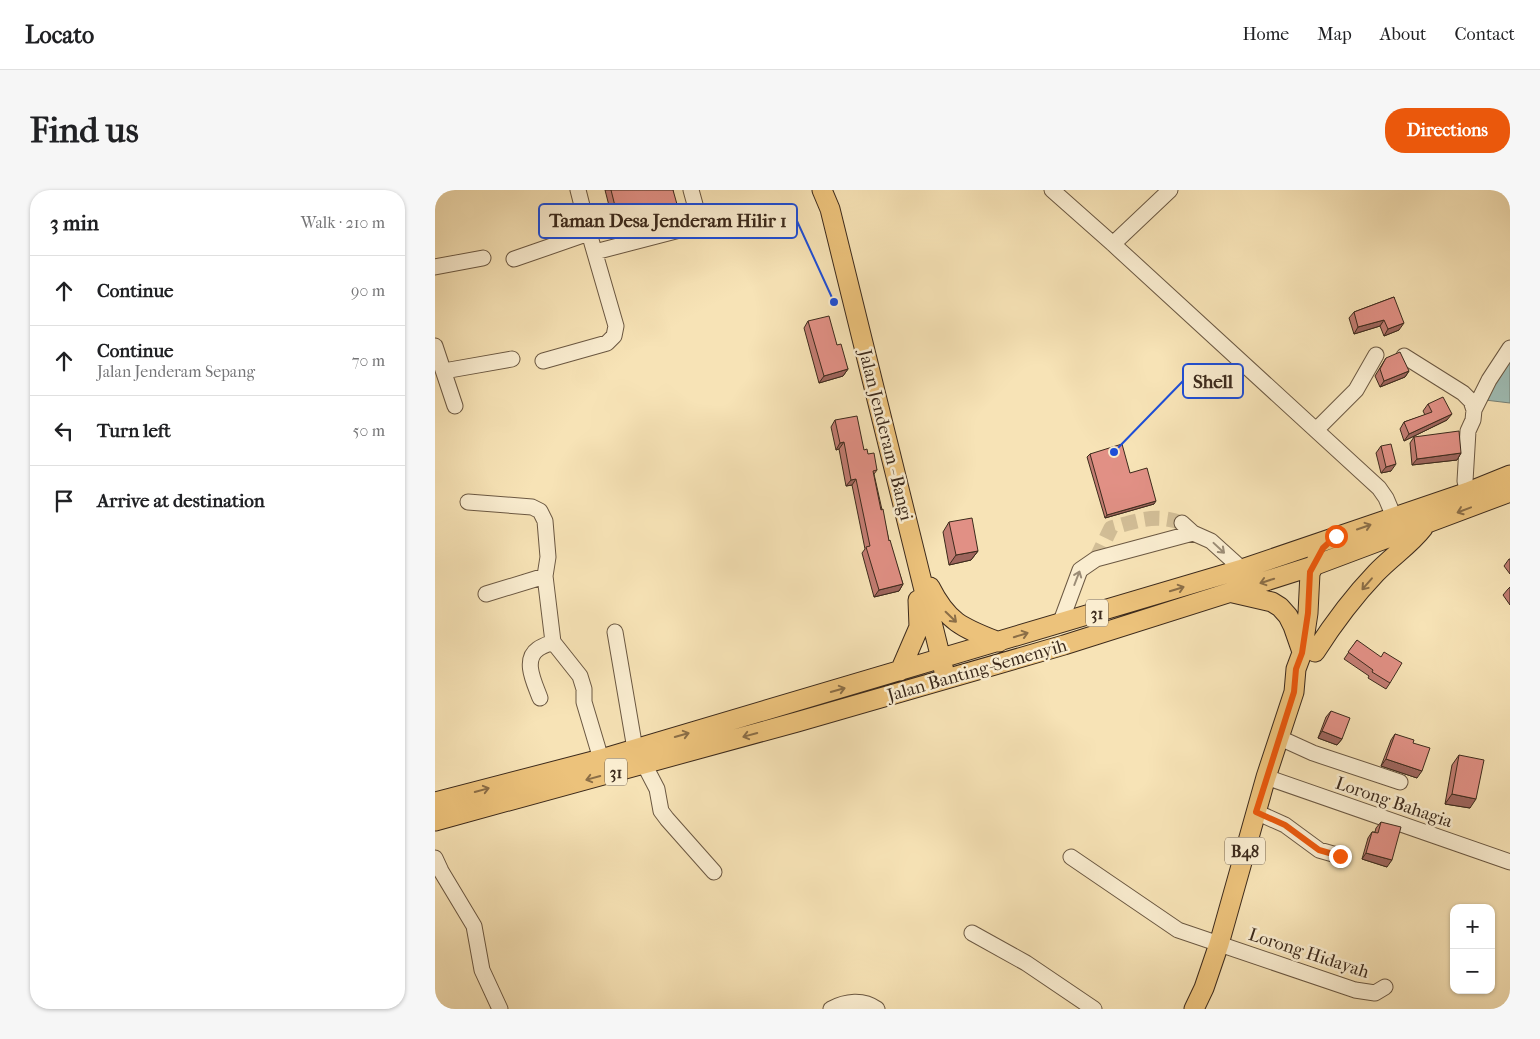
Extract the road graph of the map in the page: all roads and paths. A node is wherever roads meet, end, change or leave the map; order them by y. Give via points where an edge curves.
1 (578, 190) edge
2 (691, 190) edge
3 (822, 190) edge
4 (1052, 190) edge
5 (1170, 190) edge
6 (589, 233) junction
7 (1113, 244) junction
8 (595, 252) junction
9 (483, 258) dead end
10 (514, 259) dead end
11 (435, 267) edge
12 (435, 346) edge
13 (1510, 348) edge
14 (1376, 355) dead end
15 (1404, 356) edge
16 (512, 359) dead end
17 (543, 361) dead end
18 (444, 371) junction
19 (455, 406) dead end
20 (1474, 410) junction
21 (1316, 430) junction
22 (1510, 475) edge
23 (1469, 492) junction
24 (1510, 492) edge
25 (468, 502) dead end
26 (1394, 517) junction
27 (1425, 524) junction
28 (1336, 536) junction
29 (917, 561) junction
30 (1313, 566) junction
31 (1247, 568) junction
32 (545, 576) junction
33 (1233, 593) junction
34 (486, 594) dead end
35 (1060, 624) junction
36 (615, 632) dead end
37 (553, 642) junction
38 (999, 642) junction
39 (1308, 652) junction
40 (941, 659) junction
41 (899, 671) junction
42 (946, 680) junction
43 (540, 698) dead end
44 (1280, 738) junction
45 (639, 757) junction
46 (601, 759) junction
47 (1266, 778) junction
48 (1400, 782) dead end
49 (435, 802) edge
50 (1256, 812) junction
51 (435, 821) edge
52 (1340, 856) dead end
53 (1071, 857) dead end
54 (435, 858) edge
55 (1510, 862) edge
56 (714, 872) dead end
57 (972, 933) dead end
58 (1219, 944) junction
59 (1385, 987) dead end
60 (500, 1009) edge
61 (831, 1009) edge
62 (877, 1009) edge
63 (1094, 1009) edge
64 (1194, 1009) edge

1 - 6 street
2 - 8 street via 699,218 695,226
3 - 29 main road, Jalan Jenderam - Bangi via 830,209
4 - 7 street
5 - 7 street
6 - 8 street
6 - 10 street
7 - 21 street
8 - 17 street via 616,326 614,336 607,343
9 - 11 street
12 - 18 street
13 - 20 street
14 - 21 street via 1356,390
15 - 20 street via 1463,393
16 - 18 street
18 - 19 street
20 - 23 street via 1467,442 1465,481
21 - 26 street via 1379,488
22 - 23 main road, Jalan Banting-Semenyih / 31
23 - 26 main road, Jalan Banting-Semenyih / 31
24 -> 27 main road, Jalan Banting-Semenyih / 31
25 - 32 street via 540,510 545,521 549,557
28 -> 26 main road, Jalan Banting-Semenyih / 31
27 - 30 main road, Jalan Banting-Semenyih / 31
27 -> 39 main road via 1416,537 1376,573
28 - 30 main road via 1323,548
28 - 31 main road, Jalan Banting-Semenyih / 31
29 -> 38 main road via 946,614 958,624
29 - 40 main road, Jalan Jenderam - Bangi
29 - 41 main road via 919,627
30 - 31 main road via 1295,559
30 -> 33 main road, Jalan Banting-Semenyih / 31
30 - 39 main road, B48 via 1310,572
35 -> 31 main road, Jalan Banting-Semenyih / 31
35 -> 31 street via 1080,570 1096,559 1187,528
32 - 34 street
32 - 37 street
33 - 39 main road via 1280,607
33 - 42 main road, Jalan Banting-Semenyih / 31
38 -> 35 main road, Jalan Banting-Semenyih / 31
36 - 45 street
37 - 43 street via 537,649 531,658 530,670
37 - 46 street via 581,676 584,702
38 - 40 main road, Jalan Banting-Semenyih / 31
39 - 44 main road, B48 via 1296,669 1294,692
40 - 41 main road, Jalan Banting-Semenyih / 31
40 - 42 main road, Jalan Jenderam - Bangi
45 -> 41 main road, Jalan Banting-Semenyih / 31
42 -> 45 main road, Jalan Banting-Semenyih / 31
44 - 47 main road, B48
44 - 48 street via 1313,753
45 - 46 main road, Jalan Banting-Semenyih / 31
45 -> 51 main road, Jalan Banting-Semenyih / 31
45 - 56 street via 657,789 661,811
49 -> 46 main road, Jalan Banting-Semenyih / 31
47 - 50 main road, B48
47 - 55 street, Lorong Bahagia
50 - 52 street via 1285,825 1319,850
50 - 58 main road, B48
53 - 58 street, Lorong Hidayah via 1179,930
54 - 60 street via 474,926 482,970
57 - 63 street via 1026,963
58 - 59 street, Lorong Hidayah via 1355,990 1375,993
58 - 64 main road, B48
61 - 62 street via 857,1002

